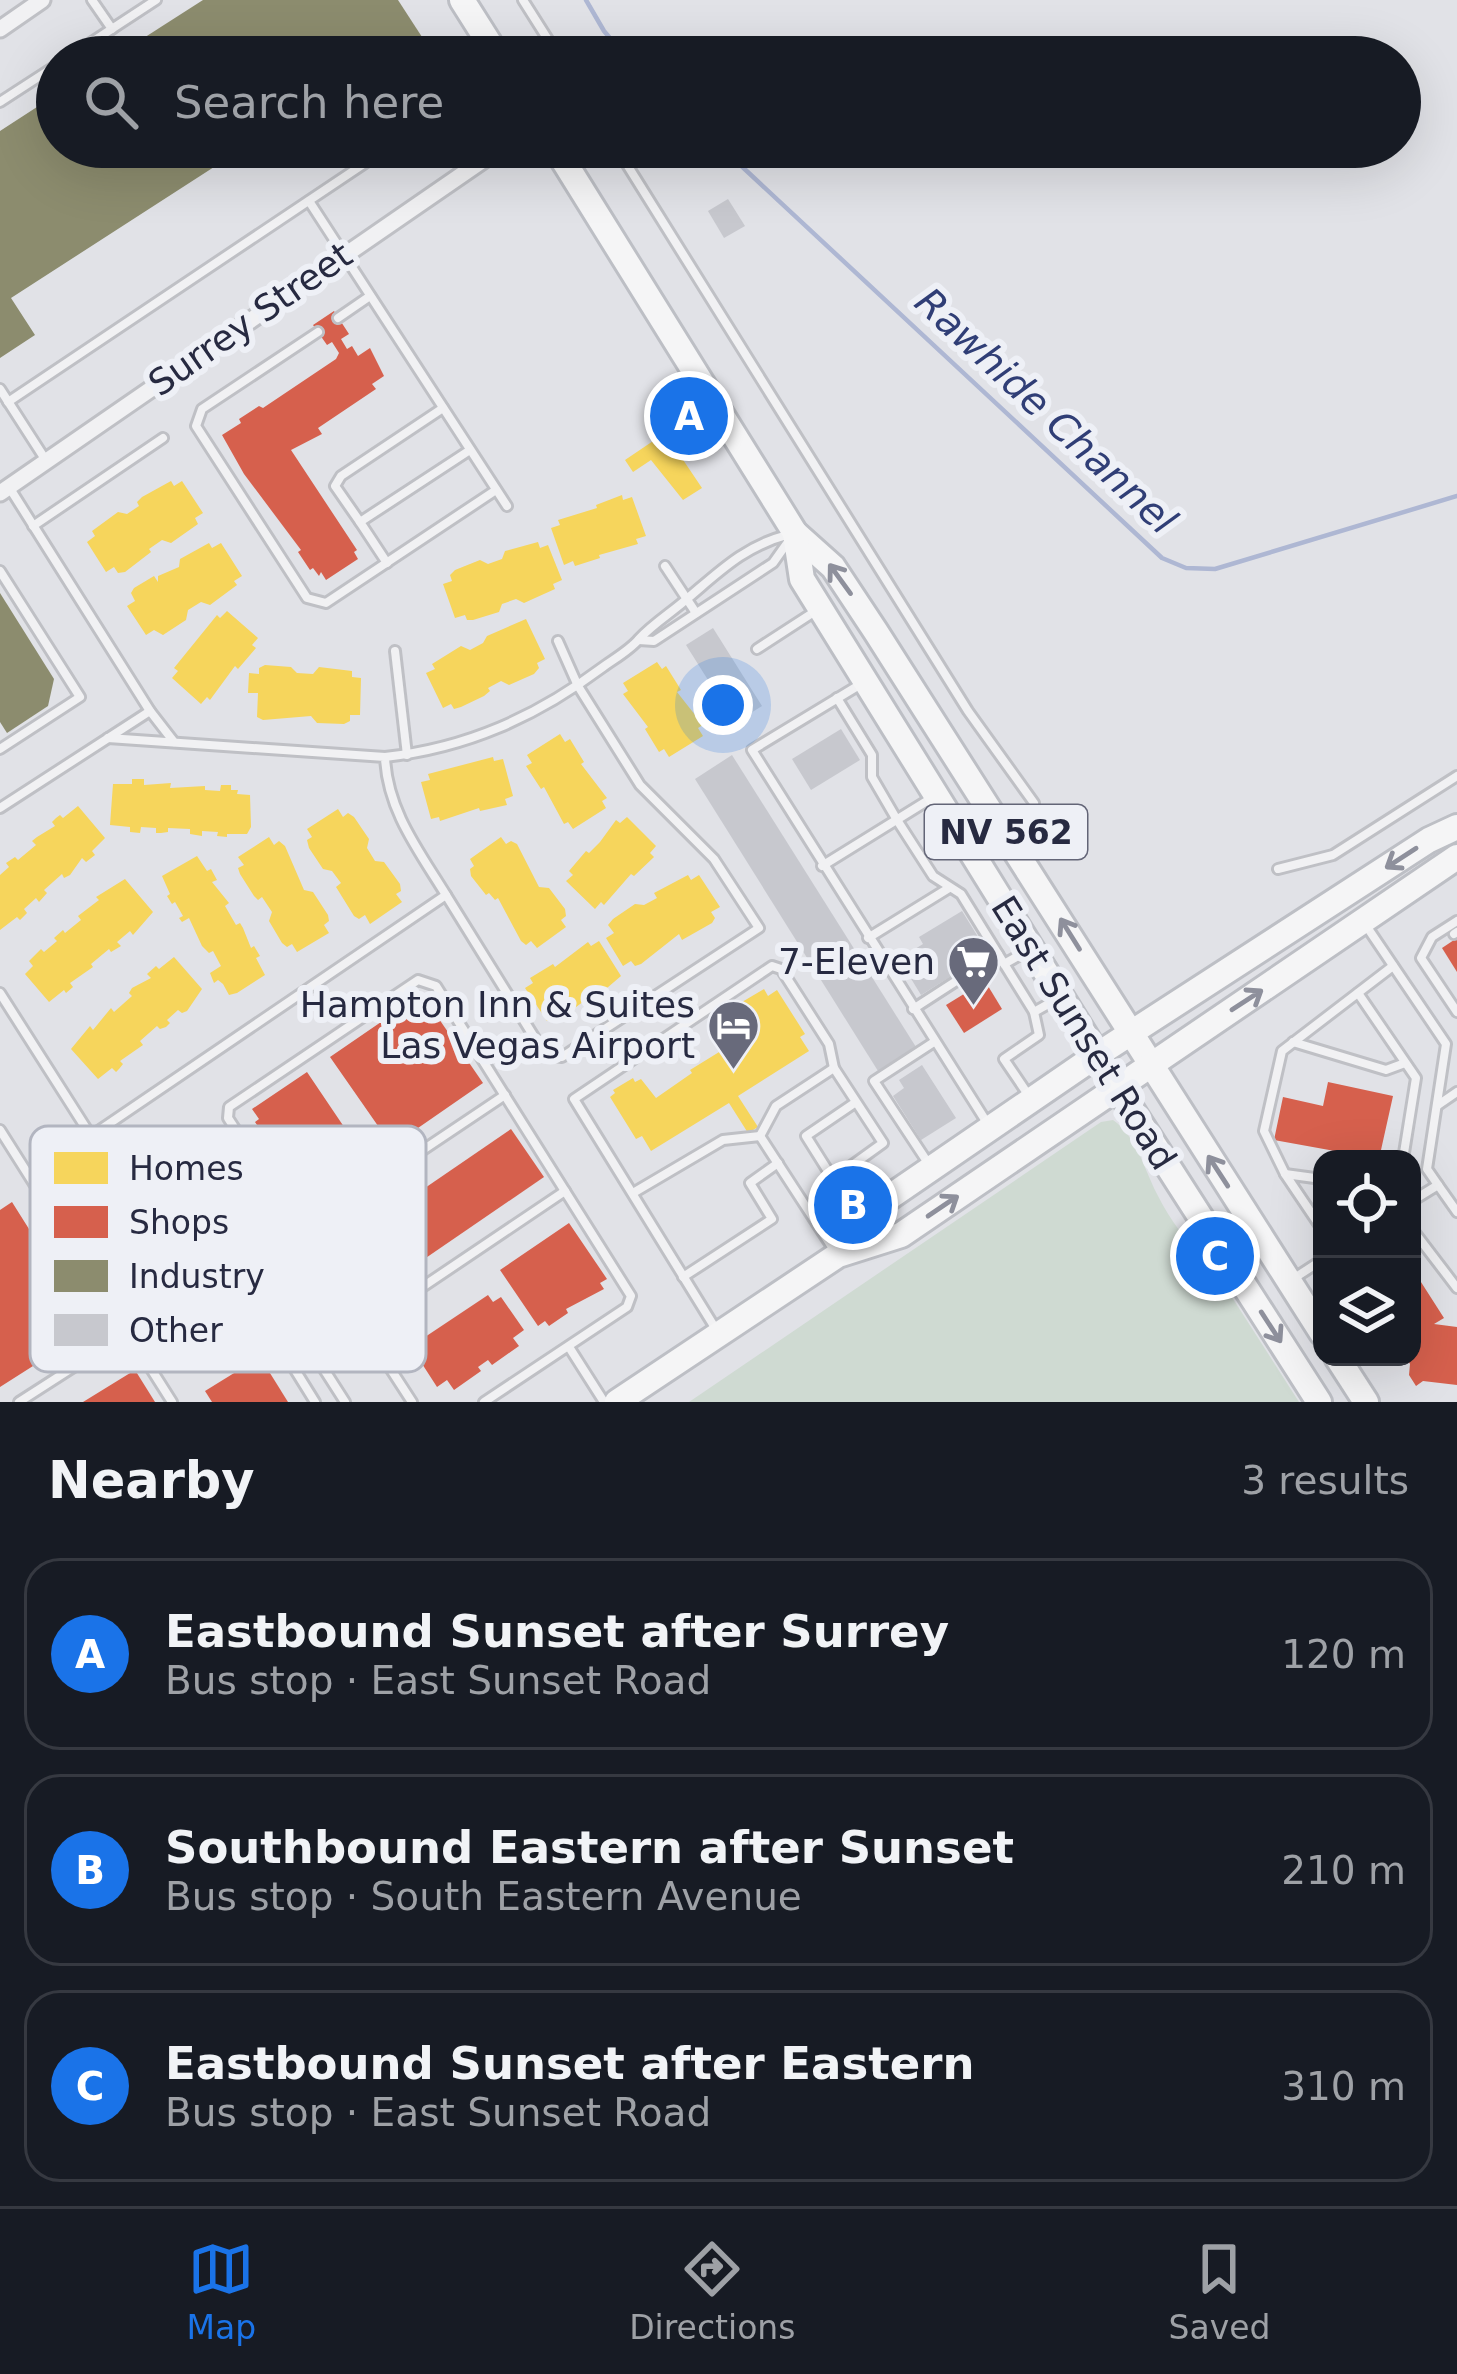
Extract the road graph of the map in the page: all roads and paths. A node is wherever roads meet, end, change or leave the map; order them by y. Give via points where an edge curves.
1 (42, 0) edge
2 (92, 0) edge
3 (157, 0) edge
4 (462, 0) edge
5 (523, 0) edge
6 (0, 28) edge
7 (112, 29) junction
8 (101, 36) edge
9 (485, 36) edge
10 (546, 36) edge
11 (36, 79) edge
12 (0, 102) edge
13 (357, 168) edge
14 (471, 168) edge
15 (567, 168) edge
16 (629, 168) edge
17 (309, 200) junction
18 (343, 254) junction
19 (370, 296) junction
20 (338, 318) dead end
21 (317, 332) dead end
22 (0, 389) edge
23 (8, 402) junction
24 (443, 408) junction
25 (163, 438) dead end
26 (470, 450) junction
27 (46, 461) junction
28 (4, 490) edge
29 (496, 490) junction
30 (507, 506) dead end
31 (360, 522) junction
32 (33, 526) junction
33 (794, 533) junction
34 (387, 563) junction
35 (665, 566) dead end
36 (0, 571) edge
37 (687, 599) junction
38 (820, 608) junction
39 (696, 613) junction
40 (639, 640) junction
41 (558, 641) dead end
42 (757, 649) dead end
43 (395, 651) dead end
44 (866, 681) junction
45 (578, 686) junction
46 (837, 698) junction
47 (150, 711) junction
48 (108, 738) junction
49 (174, 743) junction
50 (0, 749) edge
51 (407, 754) junction
52 (385, 757) junction
53 (1457, 776) edge
54 (936, 795) junction
55 (1034, 803) dead end
56 (0, 808) edge
57 (897, 820) junction
58 (1457, 827) edge
59 (1457, 857) edge
60 (822, 866) junction
61 (1278, 869) dead end
62 (950, 887) junction
63 (446, 895) junction
64 (1457, 920) edge
65 (1364, 923) junction
66 (868, 938) junction
67 (1441, 942) dead end
68 (1426, 945) junction
69 (1031, 949) junction
70 (998, 954) junction
71 (1004, 964) junction
72 (1393, 966) junction
73 (1358, 993) junction
74 (0, 994) edge
75 (1061, 997) junction
76 (913, 1009) junction
77 (1034, 1012) junction
78 (1457, 1012) edge
79 (1131, 1034) junction
80 (934, 1042) junction
81 (1293, 1042) junction
82 (1097, 1055) junction
83 (1405, 1063) junction
84 (1149, 1065) junction
85 (834, 1068) junction
86 (1117, 1087) junction
87 (1457, 1092) edge
88 (505, 1095) junction
89 (1032, 1100) junction
90 (856, 1102) junction
91 (1437, 1106) junction
92 (86, 1126) edge
93 (107, 1126) edge
94 (233, 1126) edge
95 (990, 1128) junction
96 (0, 1130) edge
97 (760, 1136) junction
98 (426, 1148) edge
99 (1404, 1150) edge
100 (778, 1163) junction
101 (932, 1168) junction
102 (1285, 1174) junction
103 (30, 1178) edge
104 (1313, 1179) edge
105 (1438, 1185) junction
106 (566, 1191) junction
107 (633, 1193) junction
108 (1421, 1195) edge
109 (1457, 1212) edge
110 (1313, 1215) edge
111 (1421, 1241) edge
112 (838, 1255) junction
113 (1313, 1266) edge
114 (683, 1277) junction
115 (1289, 1282) junction
116 (426, 1285) edge
117 (1457, 1288) edge
118 (1313, 1319) edge
119 (718, 1333) junction
120 (568, 1347) junction
121 (1343, 1366) edge
122 (66, 1372) edge
123 (153, 1372) edge
124 (296, 1372) edge
125 (326, 1372) edge
126 (392, 1372) edge
127 (19, 1402) edge
128 (172, 1402) edge
129 (315, 1402) edge
130 (345, 1402) edge
131 (412, 1402) edge
132 (484, 1402) edge
133 (604, 1402) edge
134 (617, 1402) edge
135 (1319, 1402) edge
136 (1366, 1402) edge

1 - 6 street
2 - 7 lane
3 - 7 lane
4 - 9 main road
5 - 10 lane
7 - 8 lane
11 - 12 lane
13 - 17 lane
14 - 18 street, Surrey Street
15 - 33 main road, East Sunset Road / NV 562
16 - 55 lane via 968,711
17 - 18 lane
17 - 23 lane
18 - 19 lane
18 - 27 street, Surrey Street
19 - 20 lane
19 - 24 lane
21 - 34 lane via 202,409 196,426 307,598 326,603
22 - 23 lane
23 - 27 lane
24 - 26 lane
24 - 31 lane via 341,476 335,485
25 - 32 lane
26 - 29 lane
26 - 31 lane
27 - 28 street, Surrey Street
28 - 32 lane
29 - 30 lane
29 - 34 lane
31 - 34 lane
32 - 47 lane
33 - 37 lane via 760,542
33 - 38 main road, East Sunset Road / NV 562 via 802,579
33 - 39 lane via 773,563
79 -> 33 main road, East Sunset Road / NV 562 via 866,616 832,567
35 - 37 lane
36 - 50 lane via 80,697
37 - 39 lane
37 - 40 lane
38 - 42 lane
38 - 44 main road, East Sunset Road / NV 562
39 - 40 lane via 654,641
40 - 45 lane
41 - 45 lane
43 - 51 lane
44 - 46 lane
44 - 54 main road, East Sunset Road / NV 562
45 - 51 lane via 486,734
45 - 63 lane via 640,785 714,859 759,928 562,1057 547,1055
46 - 57 lane via 872,754 872,778
46 - 60 lane via 752,750
47 - 48 lane
47 - 49 lane
48 - 49 lane
48 - 56 lane
49 - 52 lane
51 - 52 lane
52 - 63 lane via 398,816
53 - 61 lane via 1333,855
54 - 57 lane
54 - 69 main road, East Sunset Road / NV 562
57 - 60 lane
57 - 62 lane via 933,876
58 -> 79 main road
59 - 65 main road
60 - 66 lane
62 - 66 lane
62 - 70 lane
63 - 93 lane
64 - 68 lane
65 - 72 lane
84 -> 65 main road
66 - 76 lane
67 - 68 lane
68 - 78 lane via 1421,958
69 - 71 lane
69 - 75 main road, East Sunset Road / NV 562
70 - 71 lane
70 - 76 lane
71 - 77 lane
72 - 73 lane
72 - 91 lane via 1446,1044
73 - 81 lane
73 - 83 lane
74 - 92 lane
75 - 77 lane
75 - 82 main road, East Sunset Road / NV 562
76 - 80 lane
77 - 89 lane via 1039,1035 1004,1059
79 - 82 main road
79 - 84 main road, East Sunset Road / NV 562
80 - 95 lane
80 - 101 lane via 874,1081
81 - 83 lane via 1386,1070
81 - 102 lane via 1282,1051 1264,1131
82 - 86 main road, East Sunset Road / NV 562
82 - 89 main road
83 - 99 lane via 1416,1078
84 - 86 main road
115 -> 84 main road, East Sunset Road / NV 562
85 - 90 lane
85 - 97 lane via 776,1106
85 - 107 lane via 830,1044 782,969 772,966 574,1100
112 -> 86 main road via 901,1235
86 -> 135 main road, East Sunset Road / NV 562
87 - 91 lane
88 - 94 lane via 436,986 418,980 229,1107
88 - 98 lane
88 - 106 lane
89 - 95 main road
90 - 90 lane via 883,1143 833,1178 806,1136
91 - 105 lane via 1427,1168
95 - 101 main road
96 - 103 lane
97 - 100 lane
97 - 107 lane via 723,1140
100 - 112 lane
100 - 114 lane via 750,1183 772,1219
101 - 112 main road via 878,1205
102 - 104 lane
102 - 110 lane
105 - 108 lane
105 - 109 lane
106 - 116 lane
106 - 120 lane via 631,1296
107 - 114 lane
111 - 117 lane
112 - 119 main road
113 - 115 lane
114 - 119 lane
115 - 118 main road, East Sunset Road / NV 562
119 - 134 main road
120 - 132 lane
120 - 133 lane
121 - 136 main road
122 - 127 lane
123 - 128 lane
124 - 129 lane
125 - 130 lane
126 - 131 lane

